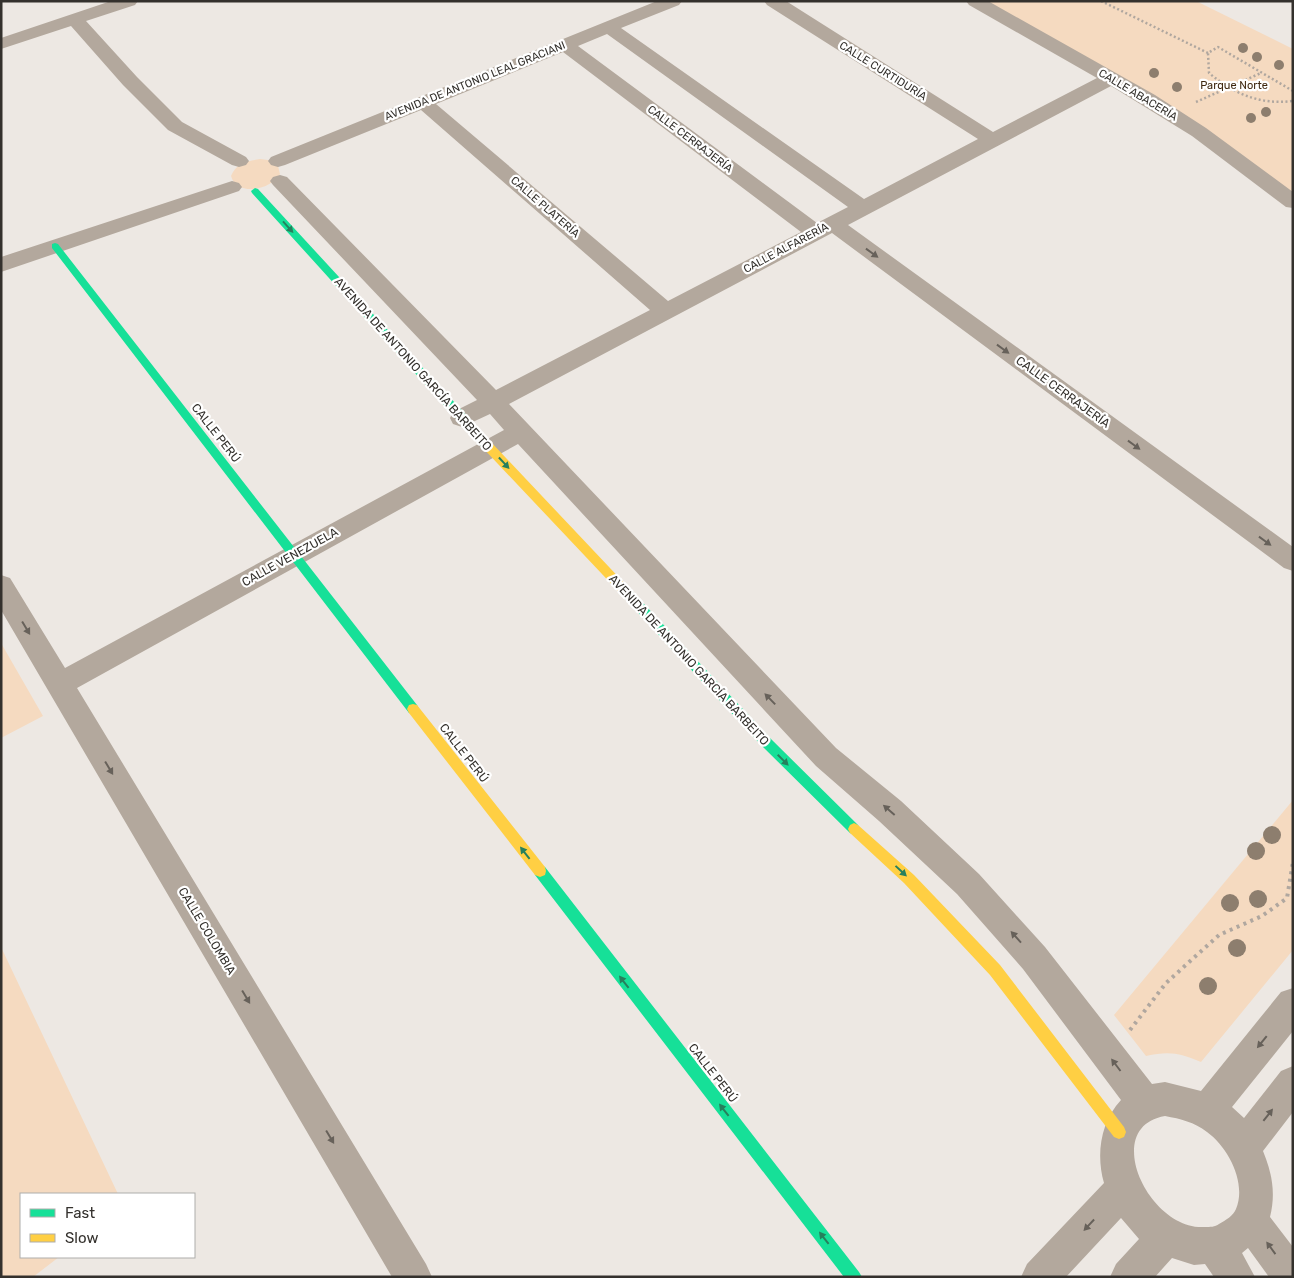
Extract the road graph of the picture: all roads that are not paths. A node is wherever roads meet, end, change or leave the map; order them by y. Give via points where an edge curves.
1 (129, 1) edge
2 (672, 1) edge
3 (774, 1) edge
4 (975, 1) edge
5 (77, 13) edge
6 (608, 27) junction
7 (1, 44) edge
8 (564, 45) junction
9 (1111, 78) junction
10 (423, 102) junction
11 (993, 140) junction
12 (239, 161) junction
13 (279, 171) junction
14 (232, 187) junction
15 (255, 191) junction
16 (1293, 202) edge
17 (863, 208) junction
18 (824, 228) junction
19 (55, 246) junction
20 (1, 265) edge
21 (666, 311) junction
22 (493, 402) junction
23 (462, 418) junction
24 (520, 432) junction
25 (490, 448) junction
26 (293, 555) junction
27 (1293, 561) edge
28 (1, 586) edge
29 (60, 684) junction
30 (1293, 1004) edge
31 (1293, 1083) edge
32 (1146, 1104) junction
33 (1208, 1110) junction
34 (1119, 1132) junction
35 (1244, 1147) junction
36 (1123, 1190) junction
37 (1250, 1220) junction
38 (1166, 1237) junction
39 (1215, 1246) junction
40 (413, 1277) edge
41 (854, 1277) edge
42 (1040, 1277) edge
43 (1129, 1277) edge
44 (1236, 1277) edge
45 (1292, 1277) edge

1 - 5 street
2 - 6 street, AVENIDA DE ANTONIO LEAL GRACIANI
3 - 11 street, CALLE CURTIDURÍA
4 - 9 street, CALLE ABACERÍA
5 - 7 street
5 - 12 street via 130,81 175,126
6 - 8 street, AVENIDA DE ANTONIO LEAL GRACIANI
6 - 17 street
8 - 10 street, AVENIDA DE ANTONIO LEAL GRACIANI
8 - 18 street, CALLE CERRAJERÍA
9 - 11 street, CALLE ALFARERÍA
9 - 16 street, CALLE ABACERÍA via 1199,132
10 - 13 street, AVENIDA DE ANTONIO LEAL GRACIANI
10 - 21 street, CALLE PLATERÍA
11 - 17 street, CALLE ALFARERÍA
12 - 13 street via 269,157
12 - 14 street via 227,174 226,179
13 - 15 street via 270,187
13 - 22 street
14 - 15 street
14 - 19 street
15 -> 23 street, AVENIDA DE ANTONIO GARCÍA BARBEITO
17 - 18 street, CALLE ALFARERÍA
18 - 21 street, CALLE ALFARERÍA
18 -> 27 street, CALLE CERRAJERÍA
19 - 20 street
19 - 26 street, CALLE PERÚ
21 - 22 street, CALLE ALFARERÍA
22 - 23 street, CALLE ALFARERÍA
22 - 24 street
23 - 25 street, AVENIDA DE ANTONIO GARCÍA BARBEITO
24 - 25 street, CALLE VENEZUELA
32 -> 24 street via 1034,958 968,884 890,811 826,758
25 - 26 street, CALLE VENEZUELA
25 -> 34 street, AVENIDA DE ANTONIO GARCÍA BARBEITO via 767,743 909,878 994,970
26 - 29 street, CALLE VENEZUELA
41 -> 26 street, CALLE PERÚ
28 -> 29 street, CALLE COLOMBIA
29 -> 40 street, CALLE COLOMBIA
30 -> 33 street
35 -> 31 street
32 - 33 street via 1165,1099
32 - 34 street via 1130,1115
33 - 35 street via 1228,1126
34 - 36 street via 1116,1159
35 - 37 street via 1254,1172 1256,1197
36 - 38 street via 1134,1208
36 -> 42 street
37 - 39 street via 1236,1237
45 -> 37 street
38 - 39 street via 1191,1246
38 - 43 street
39 - 44 street

